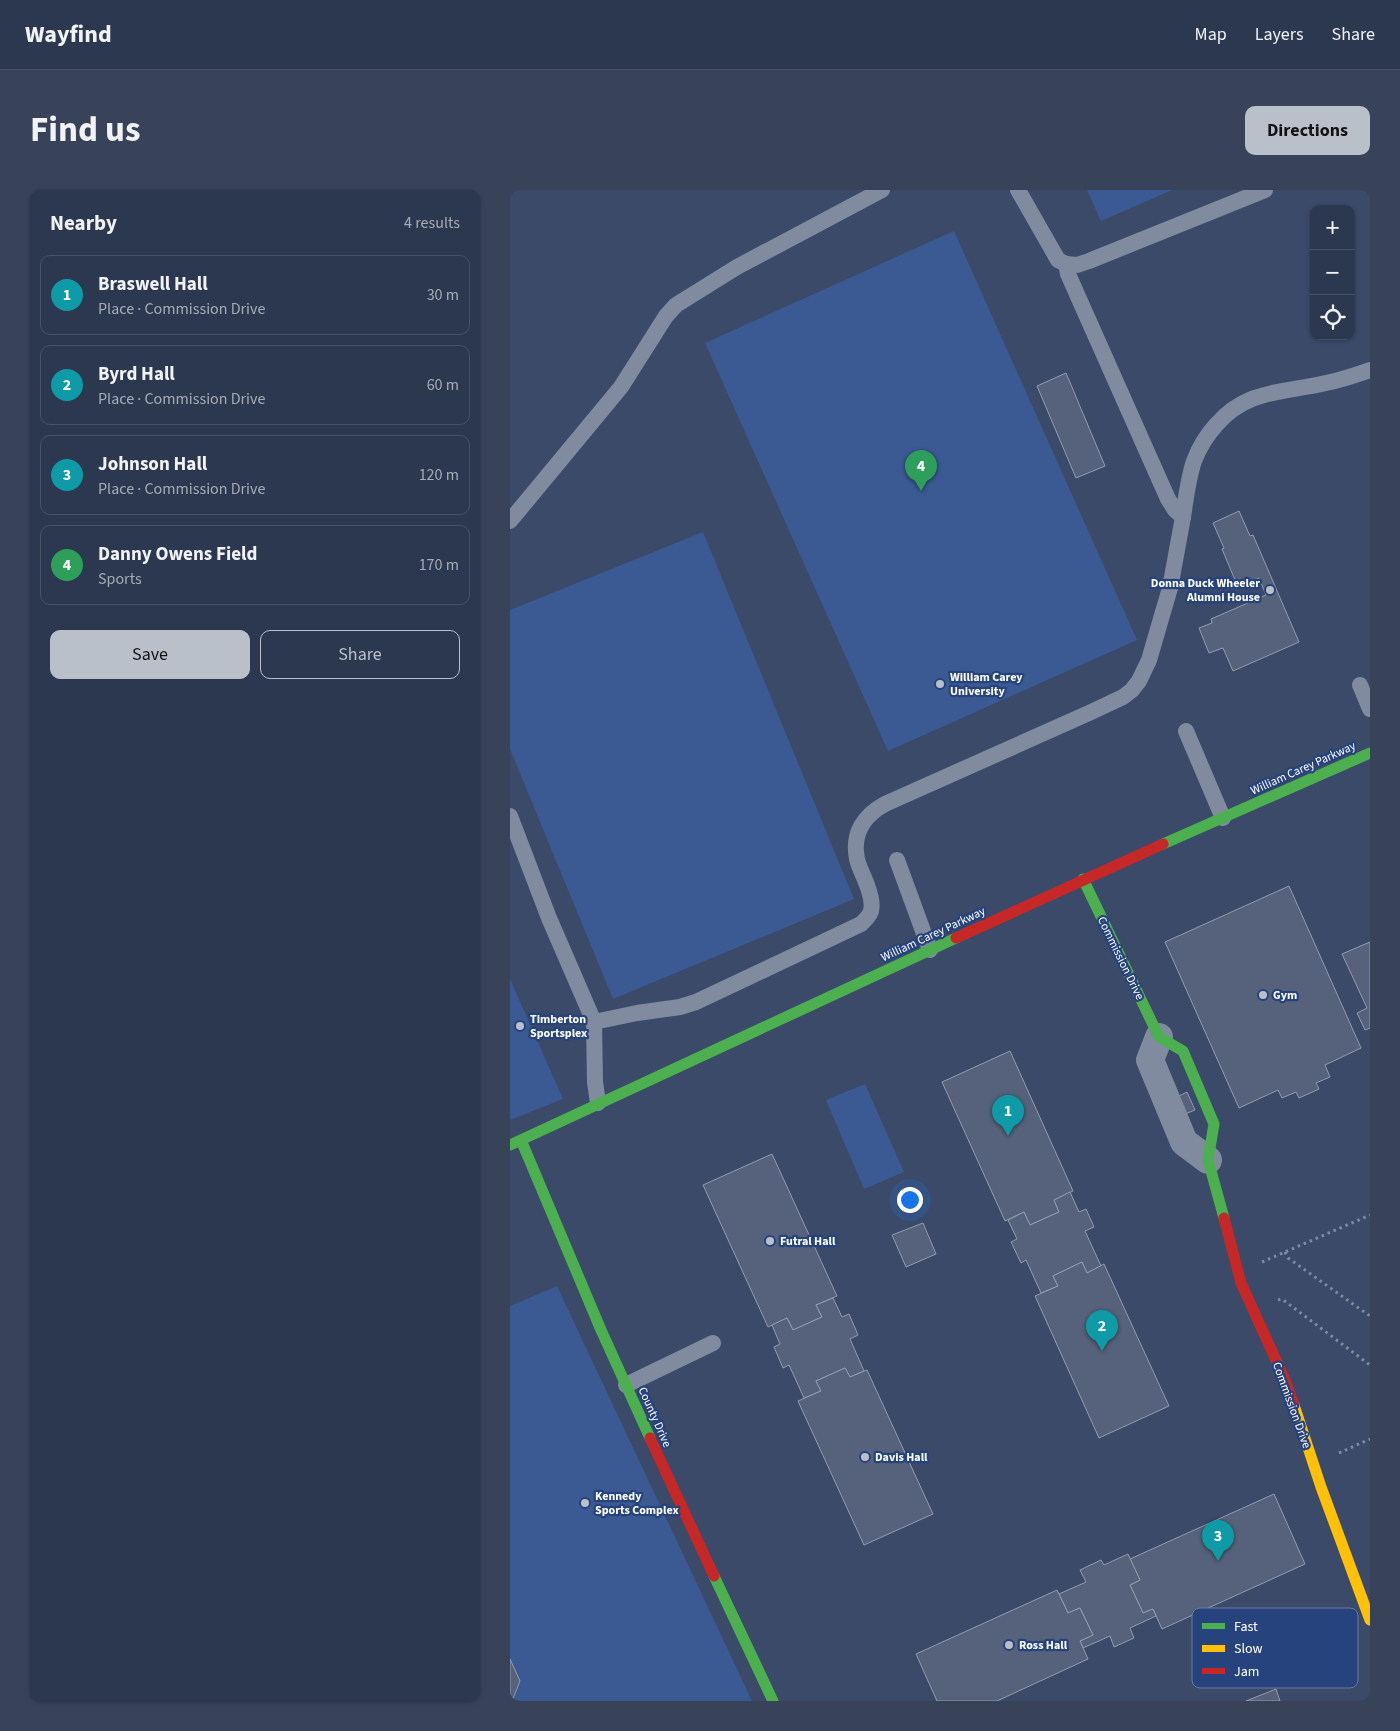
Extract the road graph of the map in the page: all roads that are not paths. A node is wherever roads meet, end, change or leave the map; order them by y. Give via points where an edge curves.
1 (882, 190) edge
2 (1018, 190) edge
3 (1265, 190) edge
4 (1066, 264) junction
5 (1370, 370) edge
6 (1183, 517) junction
7 (510, 521) edge
8 (1360, 685) dead end
9 (1370, 709) edge
10 (1186, 731) dead end
11 (1370, 753) edge
12 (510, 816) edge
13 (1223, 818) junction
14 (897, 860) dead end
15 (1083, 879) junction
16 (930, 950) junction
17 (594, 1022) junction
18 (1159, 1037) joint
19 (598, 1103) junction
20 (515, 1143) edge
21 (1208, 1160) joint
22 (713, 1343) dead end
23 (626, 1385) junction
24 (1370, 1620) edge
25 (773, 1701) edge

1 - 7 lane via 737,267 676,304 622,387
2 - 4 lane via 1058,260
3 - 4 lane via 1089,261
4 - 6 lane via 1168,498
5 - 6 lane via 1327,383 1262,394 1224,415 1194,460
6 - 17 lane via 1170,588 1149,660 1132,690 1089,713 885,804 868,815 857,839 858,861 872,903 868,917 861,924 680,1008
8 - 9 lane
10 - 13 lane
11 - 13 street, William Carey Parkway
12 - 17 lane
13 - 15 street, William Carey Parkway
14 - 16 lane
15 - 16 street, William Carey Parkway
15 - 18 street, Commission Drive
16 - 19 street, William Carey Parkway
17 - 19 lane
18 - 21 street, Commission Drive via 1150,1060 1184,1142
19 - 20 street, William Carey Parkway
20 - 23 street, County Drive
21 - 24 street, Commission Drive via 1240,1283 1285,1380
22 - 23 lane
23 - 25 street, County Drive

